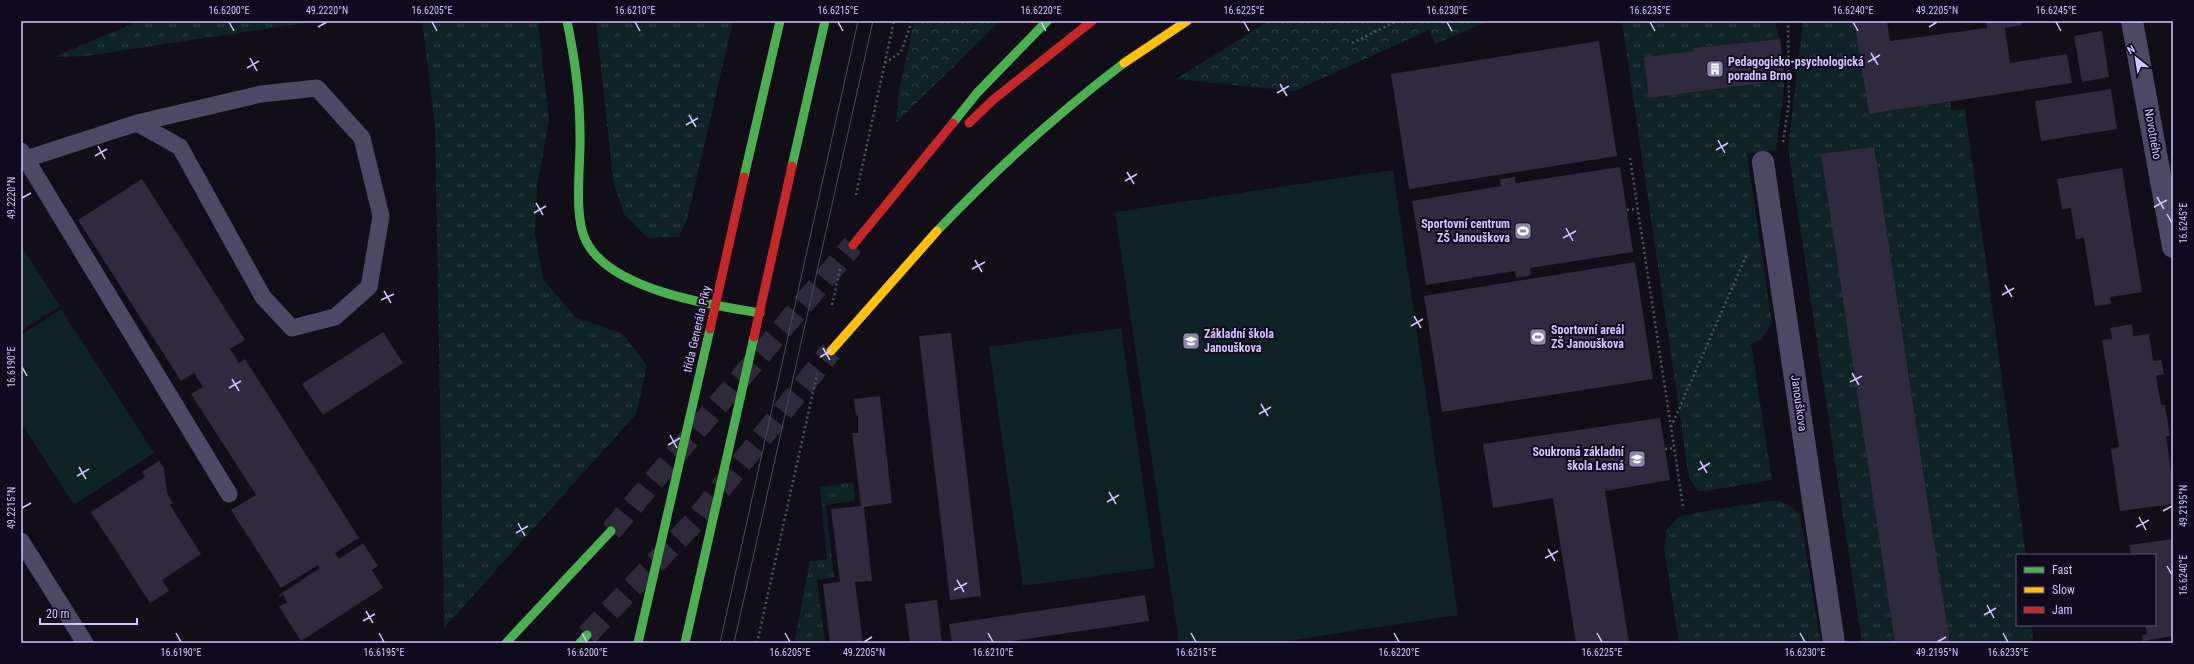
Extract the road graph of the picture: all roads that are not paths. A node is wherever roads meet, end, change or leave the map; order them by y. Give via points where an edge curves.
1 (567, 21) edge
2 (780, 21) edge
3 (825, 21) edge
4 (1047, 21) edge
5 (1092, 21) edge
6 (1187, 21) edge
7 (2132, 21) edge
8 (137, 123) junction
9 (962, 130) dead end
10 (952, 140) dead end
11 (24, 155) edge
12 (1763, 162) road end
13 (879, 215) junction
14 (853, 245) tunnel mouth
15 (2173, 246) edge
16 (720, 307) junction
17 (760, 313) junction
18 (830, 350) tunnel mouth
19 (229, 494) dead end
20 (611, 531) tunnel mouth
21 (21, 541) edge
22 (587, 635) tunnel mouth
23 (85, 643) edge
24 (506, 643) edge
25 (580, 643) edge
26 (638, 643) edge
27 (685, 643) edge
28 (1834, 643) edge

1 - 16 main road via 580,107 579,206 586,242 615,271 676,296
2 - 16 main road, třída Generála Píky
3 - 17 main road
4 - 13 main road via 977,94
5 - 9 main road via 994,99
6 - 18 main road via 1117,69 1062,113 968,197 885,286
7 - 15 street, Novotného
8 - 8 lane via 180,147 263,297 292,328 335,316 369,287 381,216 362,138 316,88 261,94
8 - 11 lane
10 - 13 main road
11 - 19 lane
12 - 28 street, Janouškova
13 - 14 main road
16 - 17 main road
16 - 26 main road, třída Generála Píky via 711,324
17 - 27 main road
20 - 24 main road
21 - 23 lane
22 - 25 main road

